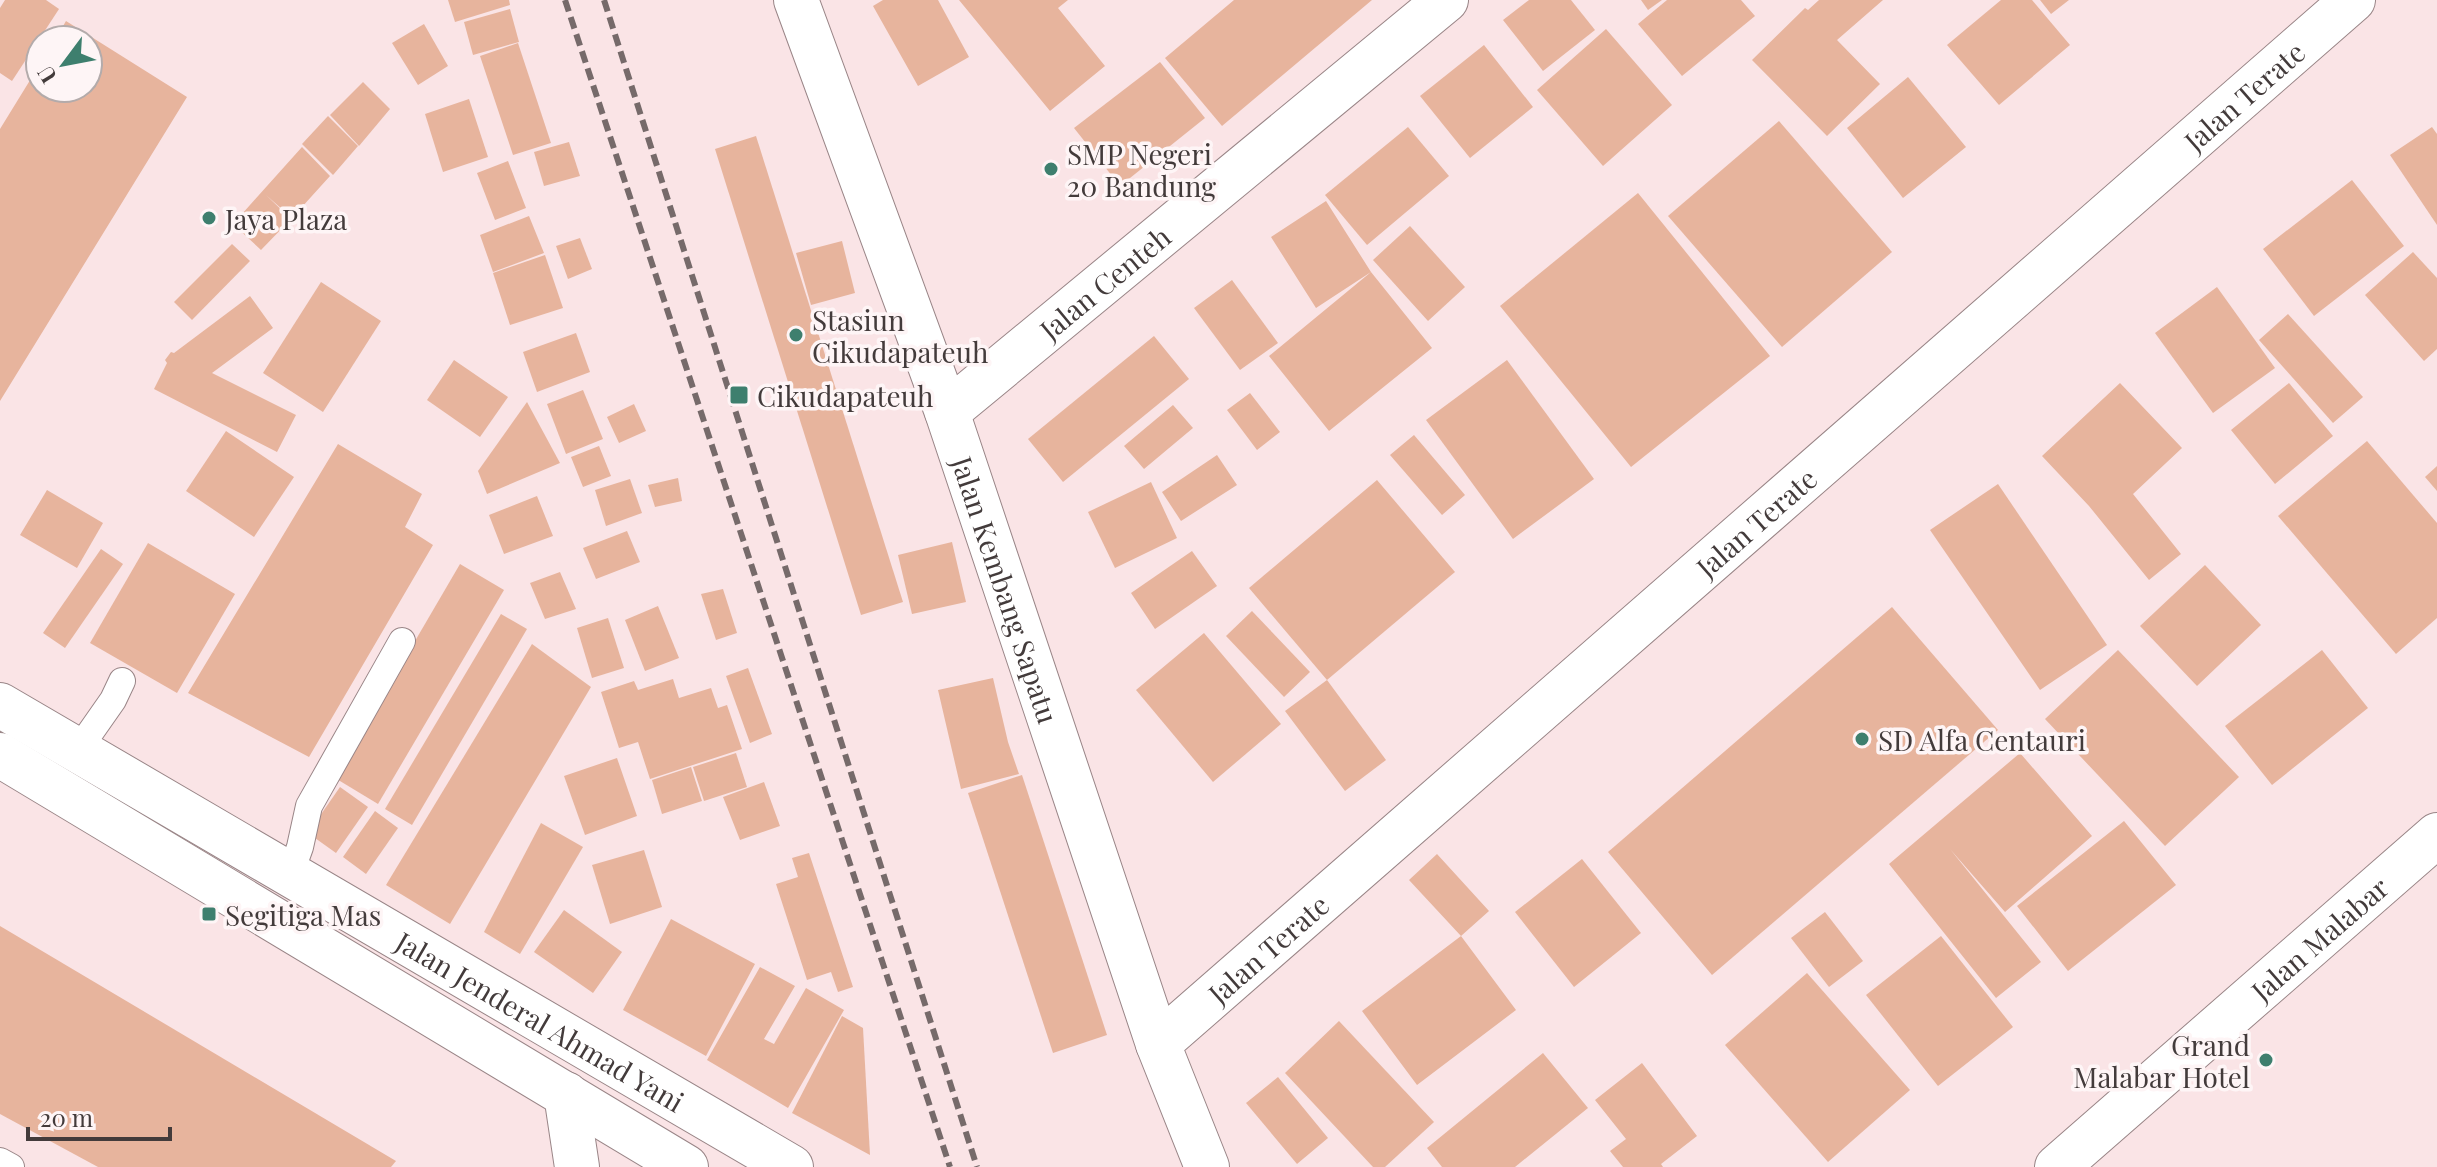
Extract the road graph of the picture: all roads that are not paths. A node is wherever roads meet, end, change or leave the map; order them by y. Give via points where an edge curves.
1 (1446, 0) edge
2 (2353, 0) edge
3 (806, 5) edge
4 (947, 412) junction
5 (402, 641) dead end
6 (122, 681) dead end
7 (0, 705) edge
8 (78, 750) junction
9 (0, 755) edge
10 (2437, 835) edge
11 (290, 875) junction
12 (1158, 1044) junction
13 (566, 1094) junction
14 (0, 1161) edge
15 (2067, 1165) edge
16 (11, 1167) edge
17 (577, 1167) edge
18 (686, 1167) edge
19 (791, 1167) edge
20 (1207, 1167) edge

1 - 4 street, Jalan Centeh
2 - 12 street, Jalan Terate
3 - 4 street, Jalan Kembang Sapatu
4 - 12 street, Jalan Kembang Sapatu
5 - 11 lane via 309,806
6 - 8 lane
7 - 8 street, Jalan Jenderal Ahmad Yani
8 - 11 street, Jalan Jenderal Ahmad Yani
9 - 13 street, Jalan Jenderal Ahmad Yani
10 - 15 street, Jalan Malabar
11 - 19 street, Jalan Jenderal Ahmad Yani
12 - 20 street, Jalan Kembang Sapatu
13 - 17 street
13 - 18 street, Jalan Jenderal Ahmad Yani
14 - 16 lane

